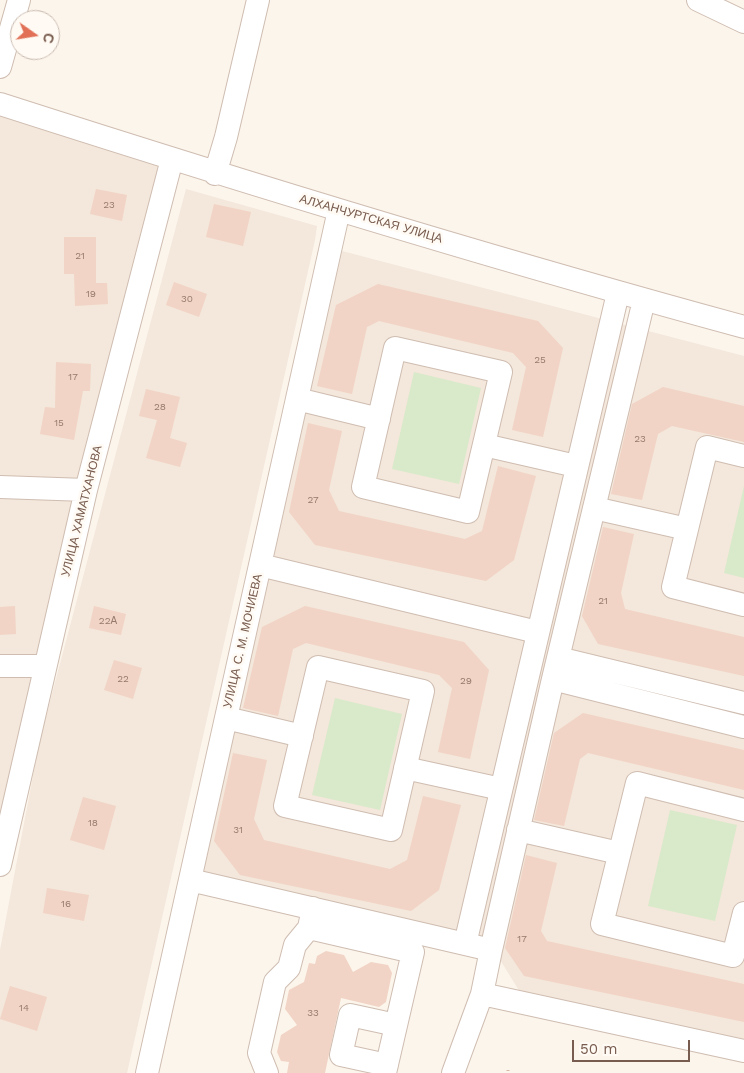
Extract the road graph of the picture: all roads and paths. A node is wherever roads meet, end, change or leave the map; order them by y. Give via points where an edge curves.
1 (19, 0) edge
2 (258, 0) edge
3 (698, 0) edge
4 (744, 22) edge
5 (0, 67) edge
6 (0, 104) edge
7 (172, 160) junction
8 (215, 174) junction
9 (339, 210) junction
10 (618, 292) junction
11 (644, 300) junction
12 (744, 327) edge
13 (297, 399) junction
14 (379, 420) junction
15 (484, 445) junction
16 (744, 456) edge
17 (576, 466) junction
18 (0, 486) edge
19 (86, 490) junction
20 (594, 508) junction
21 (687, 529) junction
22 (260, 565) junction
23 (744, 605) edge
24 (537, 632) junction
25 (0, 666) edge
26 (45, 666) junction
27 (555, 669) junction
28 (744, 703) edge
29 (226, 718) junction
30 (744, 727) edge
31 (302, 736) junction
32 (405, 768) junction
33 (501, 789) junction
34 (744, 810) edge
35 (518, 830) junction
36 (619, 853) junction
37 (0, 865) edge
38 (190, 880) junction
39 (744, 913) edge
40 (311, 918) junction
41 (465, 944) junction
42 (491, 950) junction
43 (482, 994) junction
44 (396, 1025) junction
45 (744, 1051) edge
46 (386, 1069) edge
47 (147, 1073) edge
48 (267, 1073) edge
49 (453, 1073) edge

1 - 5 street
2 - 8 street
3 - 4 street
6 - 7 street, АЛХАНЧУРТСКАЯ УЛИЦА
7 - 8 street, АЛХАНЧУРТСКАЯ УЛИЦА
7 - 19 street, УЛИЦА ХАМАТХАНОВА
8 - 9 street, АЛХАНЧУРТСКАЯ УЛИЦА
9 - 10 street, АЛХАНЧУРТСКАЯ УЛИЦА
9 - 13 street, УЛИЦА С. М. МОЧИЕВА
10 - 11 street, АЛХАНЧУРТСКАЯ УЛИЦА
10 - 17 street
11 - 12 street, АЛХАНЧУРТСКАЯ УЛИЦА
11 - 20 street
13 - 14 street
13 - 22 street, УЛИЦА С. М. МОЧИЕВА
14 - 15 street via 363,487 468,512
14 - 15 street via 395,348 501,372
15 - 17 street
16 - 21 street via 707,447
17 - 24 street
18 - 19 street
19 - 26 street, УЛИЦА ХАМАТХАНОВА
20 - 21 street
20 - 27 street
21 - 23 street via 673,587
22 - 24 street
22 - 29 street, УЛИЦА С. М. МОЧИЕВА
24 - 33 street
25 - 26 street
26 - 37 street, УЛИЦА ХАМАТХАНОВА
27 - 28 street
27 - 30 street
27 - 35 street
29 - 31 street
29 - 38 street, УЛИЦА С. М. МОЧИЕВА
31 - 32 street via 285,806 391,830
31 - 32 street via 318,666 423,691
32 - 33 street
33 - 41 street
34 - 36 street via 636,783
35 - 36 street
35 - 42 street
36 - 39 street via 602,924 734,956
38 - 40 street
38 - 47 street, УЛИЦА С. М. МОЧИЕВА
40 - 41 street
40 - 44 street via 413,952
40 - 48 street via 295,945 289,968 275,982 259,1053
41 - 42 street
42 - 43 street
43 - 45 street
43 - 49 street
44 - 46 street
44 - 46 street via 350,1015 341,1055

